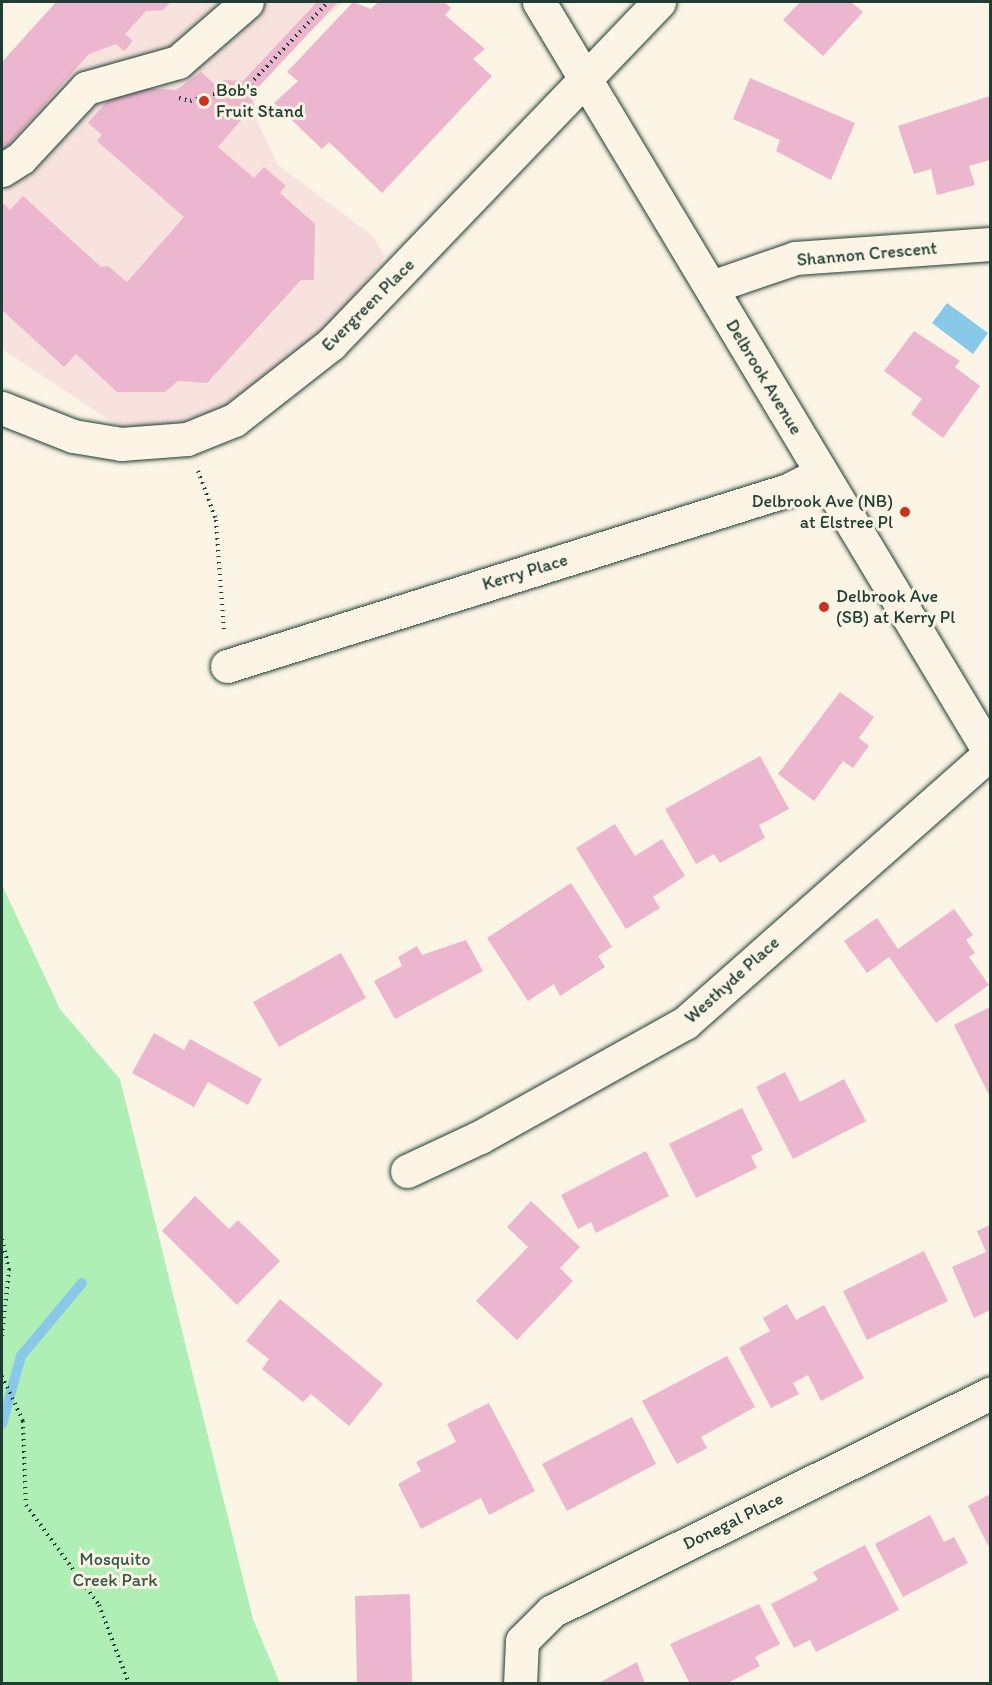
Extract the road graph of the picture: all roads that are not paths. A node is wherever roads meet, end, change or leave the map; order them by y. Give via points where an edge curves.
1 (247, 2) edge
2 (539, 2) edge
3 (659, 2) edge
4 (586, 79) junction
5 (2, 170) edge
6 (990, 244) edge
7 (711, 287) junction
8 (2, 408) edge
9 (821, 473) junction
10 (227, 666) road end
11 (990, 753) edge
12 (407, 1170) dead end
13 (990, 1394) edge
14 (520, 1683) edge

1 - 5 street via 178,62 86,88 21,158
2 - 4 street, Delbrook Avenue
3 - 4 street, Evergreen Place
4 - 7 street, Delbrook Avenue
4 - 8 street, Evergreen Place via 331,344 234,420 187,439 122,444 73,436
6 - 7 street, Shannon Crescent via 795,258
7 - 9 street, Delbrook Avenue
9 - 10 street, Kerry Place via 788,490
9 - 11 street, Delbrook Avenue
11 - 12 street, Westhyde Place via 685,1023 480,1137
13 - 14 street, Donegal Place via 552,1611 522,1641

